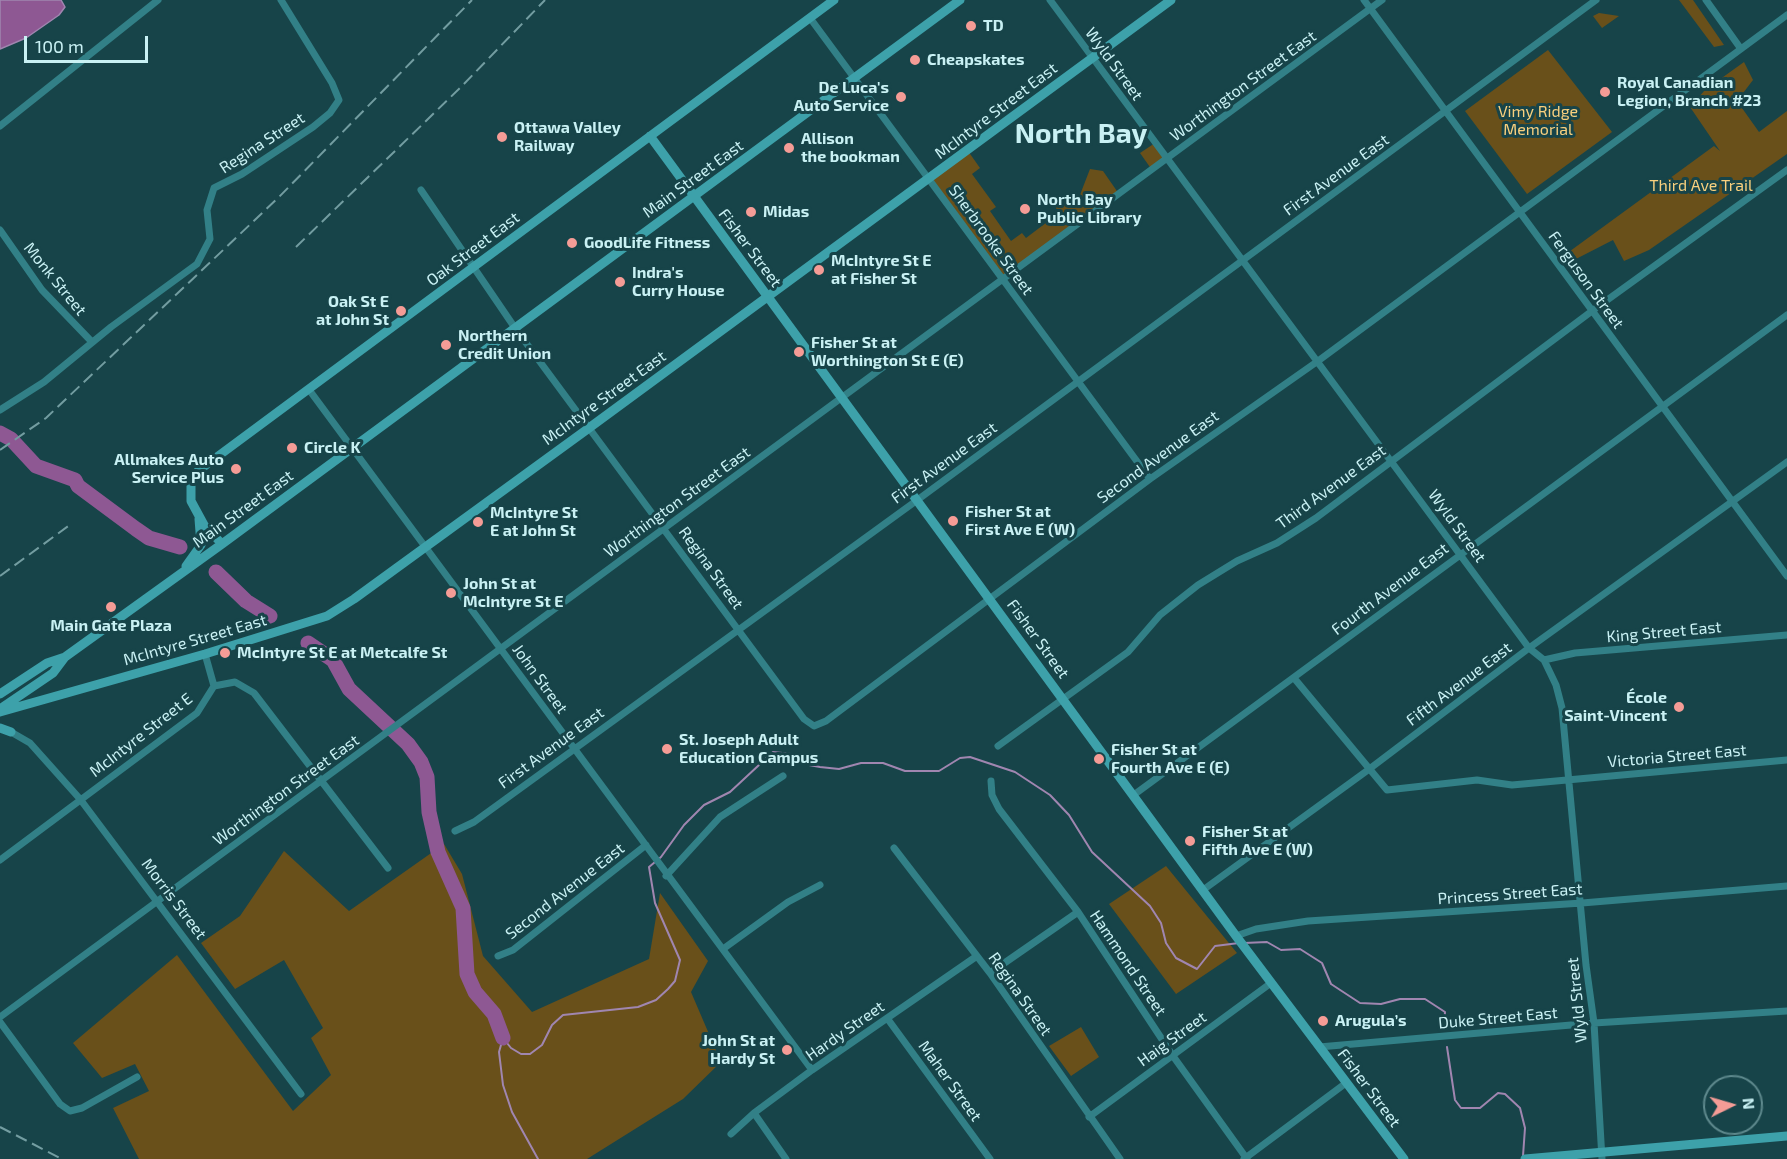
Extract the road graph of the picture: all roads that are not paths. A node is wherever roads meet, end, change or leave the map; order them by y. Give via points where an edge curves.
1 (158, 0) edge
2 (281, 0) edge
3 (834, 0) edge
4 (960, 0) edge
5 (1050, 0) edge
6 (1171, 0) edge
7 (1364, 0) edge
8 (1382, 0) edge
9 (1596, 0) edge
10 (1706, 0) edge
11 (1370, 9) junction
12 (1787, 15) edge
13 (810, 18) junction
14 (1741, 49) junction
15 (1093, 58) junction
16 (854, 78) junction
17 (1446, 111) junction
18 (0, 126) edge
19 (650, 136) junction
20 (1167, 159) junction
21 (1787, 171) edge
22 (930, 178) junction
23 (421, 190) dead end
24 (693, 197) junction
25 (1520, 212) junction
26 (0, 230) edge
27 (1244, 259) junction
28 (475, 267) junction
29 (1003, 280) junction
30 (767, 296) junction
31 (1592, 311) junction
32 (1787, 315) edge
33 (515, 328) junction
34 (92, 342) junction
35 (1318, 361) junction
36 (1077, 381) junction
37 (310, 391) junction
38 (842, 398) junction
39 (1662, 406) junction
40 (0, 410) edge
41 (589, 428) junction
42 (352, 447) junction
43 (1391, 460) junction
44 (1787, 462) edge
45 (1150, 479) junction
46 (916, 501) junction
47 (1732, 502) junction
48 (199, 515) junction
49 (664, 528) junction
50 (222, 544) junction
51 (425, 547) junction
52 (1461, 554) junction
53 (181, 573) junction
54 (1787, 576) edge
55 (990, 598) junction
56 (738, 628) junction
57 (1787, 635) edge
58 (1529, 648) junction
59 (501, 650) junction
60 (205, 654) junction
61 (65, 657) junction
62 (1544, 660) junction
63 (1294, 678) junction
64 (214, 686) junction
65 (0, 694) edge
66 (1064, 699) junction
67 (0, 710) edge
68 (814, 726) joint
69 (0, 728) edge
70 (11, 732) joint
71 (998, 746) dead end
72 (573, 748) junction
73 (1787, 760) edge
74 (1368, 770) junction
75 (783, 776) dead end
76 (1570, 779) junction
77 (321, 780) junction
78 (991, 781) dead end
79 (1135, 794) junction
80 (80, 799) junction
81 (455, 831) dead end
82 (647, 847) junction
83 (894, 849) dead end
84 (1, 856) edge
85 (388, 868) dead end
86 (666, 876) junction
87 (820, 885) dead end
88 (1787, 886) edge
89 (1203, 890) junction
90 (157, 898) junction
91 (1582, 903) junction
92 (1078, 912) junction
93 (1238, 938) junction
94 (723, 949) junction
95 (498, 956) dead end
96 (977, 956) junction
97 (990, 973) junction
98 (1271, 983) junction
99 (1787, 1011) edge
100 (0, 1017) edge
101 (887, 1018) junction
102 (0, 1022) edge
103 (1594, 1023) junction
104 (1319, 1047) junction
105 (1173, 1056) junction
106 (812, 1070) junction
107 (137, 1077) dead end
108 (1346, 1083) junction
109 (301, 1094) dead end
110 (754, 1113) junction
111 (1089, 1117) junction
112 (731, 1134) dead end
113 (1787, 1136) edge
114 (1602, 1156) edge
115 (1246, 1158) edge
116 (1532, 1158) edge
117 (786, 1159) edge
118 (990, 1159) edge
119 (1120, 1159) edge
120 (1404, 1159) edge
121 (1525, 1159) edge

1 - 18 street
2 - 34 street, Regina Street via 339,100 313,128 214,188 207,210 210,239 197,264
3 - 13 main road, Oak Street East
4 - 16 main road, Main Street East
5 - 15 street, Wyld Street
6 - 15 main road, McIntyre Street East
7 - 11 street, Ferguson Street
8 - 11 street, Worthington Street East
9 - 17 street, First Avenue East
10 - 14 street
11 - 17 street, Ferguson Street
11 - 20 street, Worthington Street East
12 - 14 street, Second Avenue East
13 - 16 street, Sherbrooke Street
13 - 19 main road, Oak Street East
14 - 25 street, Second Avenue East
15 - 20 street, Wyld Street
15 - 22 main road, McIntyre Street East
16 - 22 street, Sherbrooke Street
16 - 24 main road, Main Street East
17 - 25 street, Ferguson Street
17 - 27 street, First Avenue East
19 - 24 main road, Fisher Street
19 - 28 main road, Oak Street East
20 - 27 street, Wyld Street
20 - 29 street, Worthington Street East
21 - 31 street, Third Avenue East
22 - 29 street, Sherbrooke Street
22 - 30 main road, McIntyre Street East
23 - 28 street, Regina Street
24 - 30 main road, Fisher Street
24 - 33 main road, Main Street East
25 - 31 street, Ferguson Street
25 - 35 street, Second Avenue East
26 - 34 street, Monk Street via 42,290
27 - 35 street, Wyld Street
27 - 36 street, First Avenue East
28 - 33 street, Regina Street
28 - 37 main road, Oak Street East
29 - 36 street, Sherbrooke Street
29 - 38 street, Worthington Street East
30 - 38 main road, Fisher Street
30 - 41 main road, McIntyre Street East
31 - 39 street, Ferguson Street
31 - 43 street, Third Avenue East
32 - 39 street, Fourth Avenue East
33 - 41 street, Regina Street
33 - 42 main road, Main Street East
34 - 40 street via 44,382
35 - 43 street, Wyld Street
35 - 45 street, Second Avenue East
36 - 45 street, Sherbrooke Street
36 - 46 street, First Avenue East
37 - 42 street, John Street
37 - 48 main road, Oak Street East via 198,471 191,484 191,501
38 - 46 main road, Fisher Street
38 - 49 street, Worthington Street East
39 - 47 street, Ferguson Street
39 - 52 street, Fourth Avenue East
41 - 49 street, Regina Street
41 - 51 main road, McIntyre Street East
42 - 50 main road, Main Street East
42 - 51 street, John Street
43 - 52 street, Wyld Street
43 - 66 street, Third Avenue East via 1316,518 1198,585 1160,615 1128,652
44 - 47 street, Fifth Avenue East
45 - 55 street, Second Avenue East
46 - 55 main road, Fisher Street
46 - 56 street, First Avenue East
47 - 54 street, Ferguson Street
47 - 58 street, Fifth Avenue East
48 - 50 main road, Oak Street East
48 - 53 main road via 201,545
49 - 56 street, Regina Street
49 - 59 street, Worthington Street East
50 - 53 main road, Main Street East
51 - 59 street, John Street
51 - 60 main road, McIntyre Street East via 327,616
52 - 58 street, Wyld Street
52 - 63 street, Fourth Avenue East
53 - 61 main road, Main Street East
55 - 66 main road, Fisher Street
55 - 68 street, Second Avenue East via 826,721
56 - 68 street, Regina Street via 804,719
56 - 72 street, First Avenue East
57 - 62 street, King Street East via 1575,653
58 - 62 street, Wyld Street
58 - 74 street, Fifth Avenue East
59 - 72 street, John Street
59 - 77 street, Worthington Street East
60 - 64 street
60 - 67 main road, McIntyre Street East
61 - 65 main road, Main Street East via 47,663
61 - 67 main road, Main Street East via 53,673
62 - 76 street, Wyld Street via 1562,708
63 - 74 street
63 - 79 street, Fourth Avenue East
64 - 77 street via 235,682 254,693
64 - 80 street, McIntyre Street E via 197,713
66 - 71 street, Third Avenue East
66 - 79 main road, Fisher Street
69 - 70 main road
70 - 80 street, Morris Street via 30,743
72 - 81 street, First Avenue East via 474,822
72 - 82 street, John Street
73 - 76 street, Victoria Street East
74 - 76 street, Victoria Street East via 1387,790 1477,780 1512,785
74 - 89 street, Fifth Avenue East
75 - 86 street via 720,818
76 - 91 street, Wyld Street
77 - 85 street
77 - 90 street, Worthington Street East
78 - 92 street, Hammond Street via 999,809
79 - 89 main road, Fisher Street
80 - 84 street
80 - 90 street, Morris Street
82 - 86 street, John Street
82 - 95 street, Second Avenue East via 513,950
83 - 96 street, Regina Street
86 - 94 street, John Street
87 - 94 street via 788,902
88 - 91 street, Princess Street East
89 - 93 main road, Fisher Street
90 - 100 street, Worthington Street East
90 - 109 street, Morris Street
91 - 93 street, Princess Street East via 1308,921 1256,929
91 - 103 street, Wyld Street
92 - 97 street
92 - 105 street, Hammond Street
93 - 98 main road, Fisher Street
94 - 106 street, John Street
96 - 97 street, Regina Street
96 - 101 street, Hardy Street
97 - 111 street, Regina Street
98 - 104 main road, Fisher Street
98 - 105 street, Haig Street
99 - 103 street, Duke Street East
101 - 106 street, Hardy Street
101 - 118 street, Maher Street
102 - 107 street via 60,1104 70,1111
103 - 104 street, Duke Street East
103 - 114 street, Wyld Street
104 - 108 main road, Fisher Street
105 - 111 street, Haig Street
105 - 115 street, Hammond Street
106 - 110 street, Hardy Street
108 - 115 street
108 - 120 main road, Fisher Street
110 - 112 street, Hardy Street
110 - 117 street
111 - 119 street, Regina Street
113 - 114 main road
114 - 116 main road
116 - 121 main road

